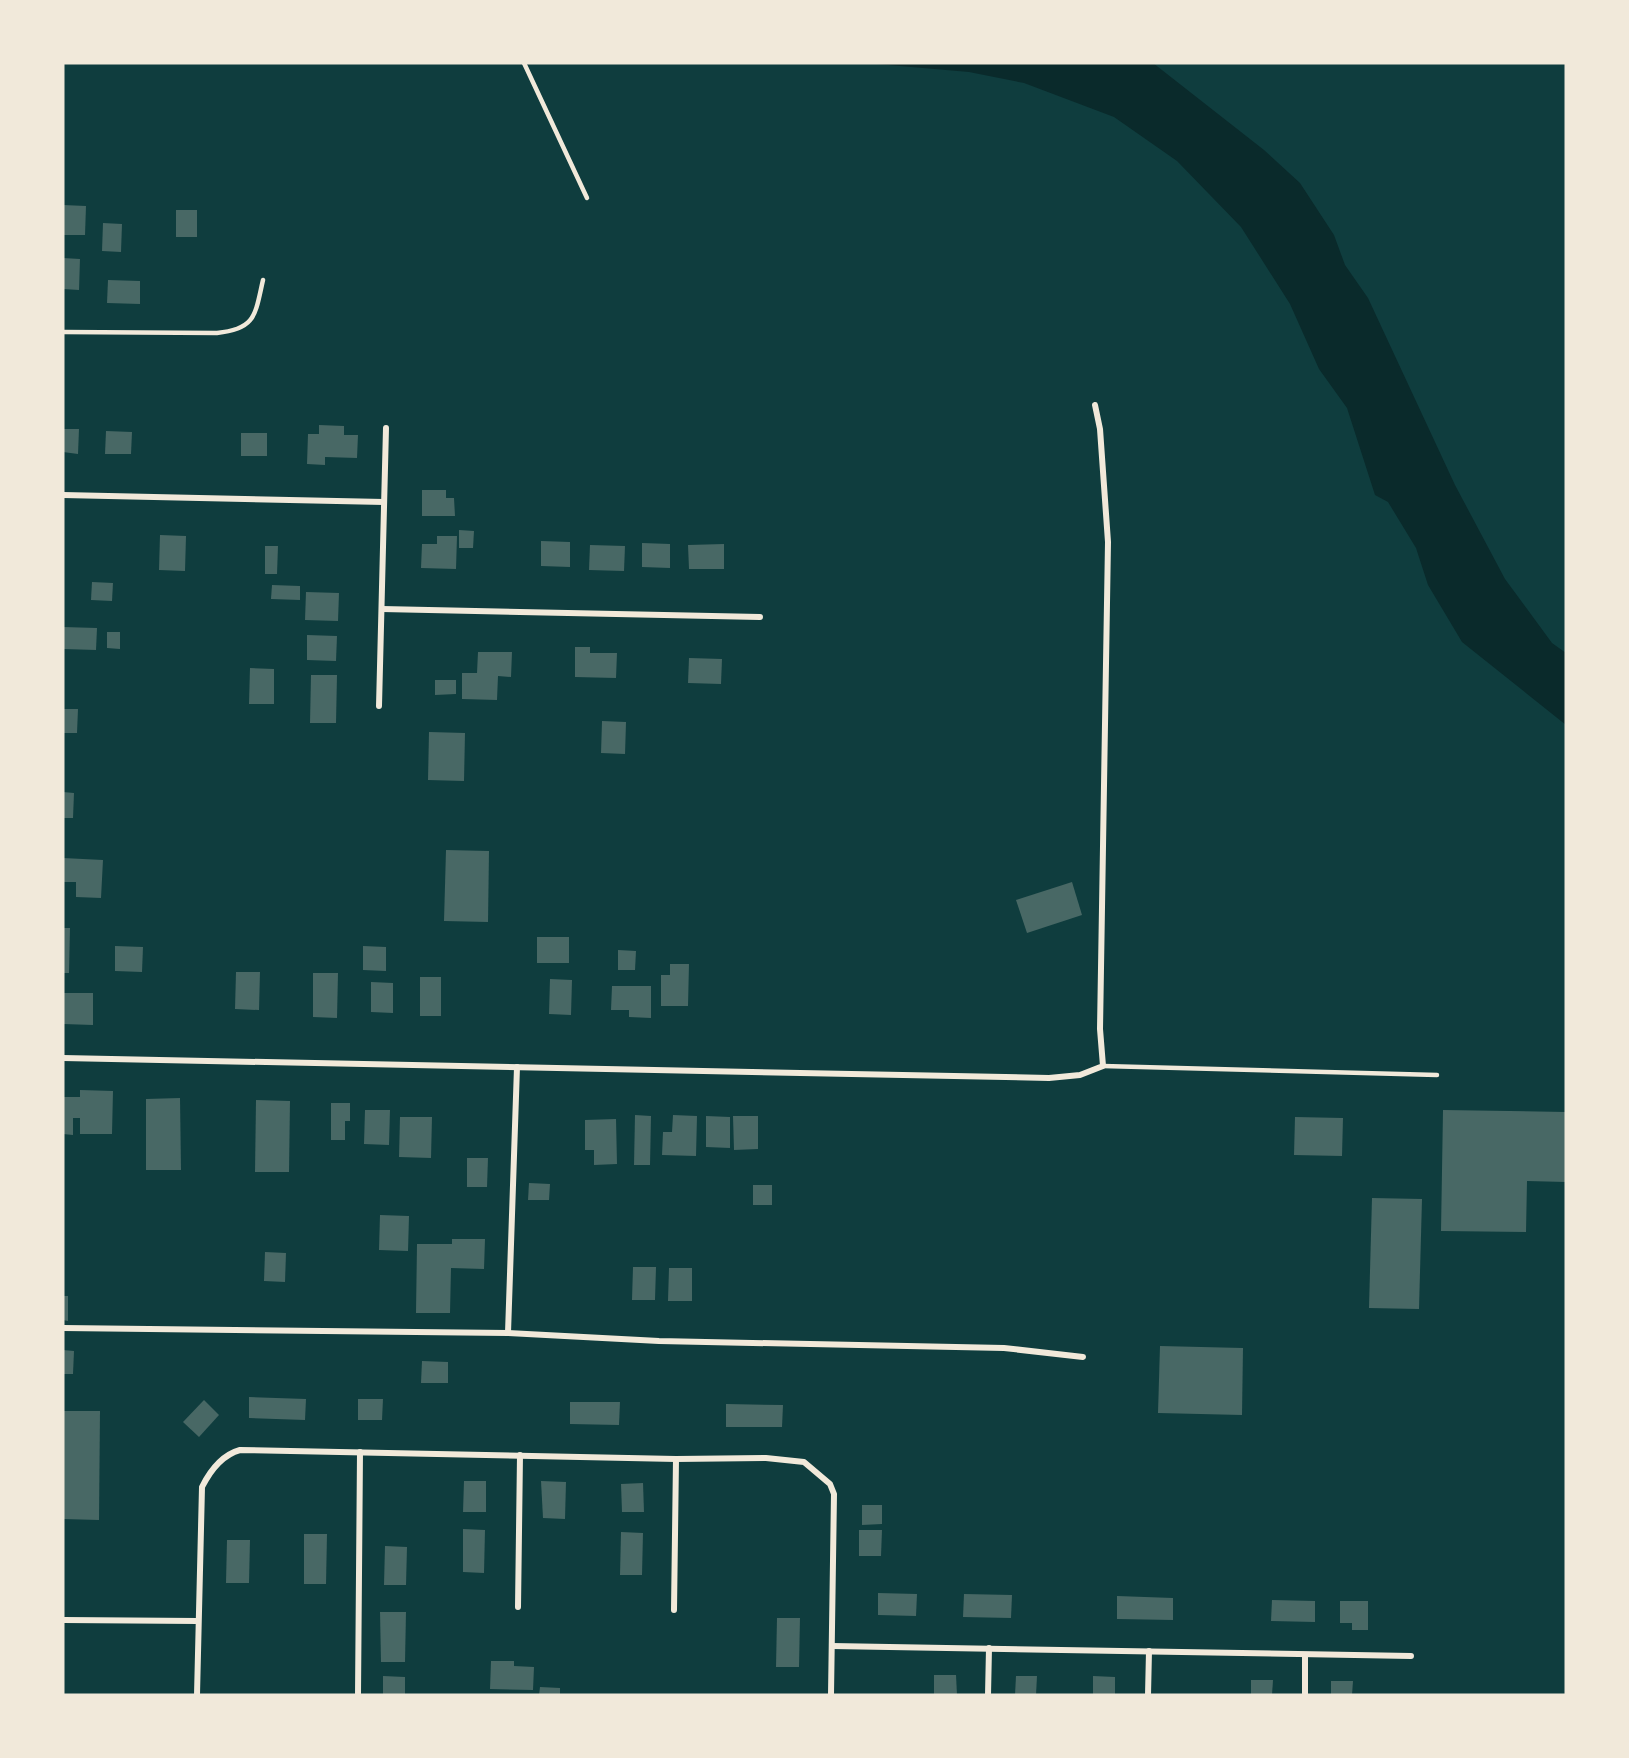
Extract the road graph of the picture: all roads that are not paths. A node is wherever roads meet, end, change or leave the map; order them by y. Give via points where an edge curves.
1 (524, 63) edge
2 (586, 198) dead end
3 (263, 280) dead end
4 (63, 332) edge
5 (1095, 405) dead end
6 (387, 428) dead end
7 (63, 495) edge
8 (384, 502) junction
9 (382, 609) junction
10 (760, 617) dead end
11 (379, 706) dead end
12 (63, 1058) edge
13 (1104, 1066) junction
14 (517, 1067) junction
15 (1437, 1075) dead end
16 (63, 1328) edge
17 (508, 1333) junction
18 (1083, 1357) dead end
19 (360, 1452) junction
20 (520, 1455) junction
21 (676, 1459) junction
22 (518, 1607) dead end
23 (674, 1610) dead end
24 (63, 1620) edge
25 (198, 1621) junction
26 (832, 1646) junction
27 (989, 1648) junction
28 (1149, 1651) junction
29 (1305, 1655) junction
30 (1411, 1656) dead end
31 (197, 1695) edge
32 (358, 1695) edge
33 (831, 1695) edge
34 (988, 1695) edge
35 (1149, 1695) edge
36 (1305, 1695) edge

1 - 2 lane
3 - 4 lane via 250,322 238,331
5 - 13 street via 1108,542 1100,1029
6 - 8 street
7 - 8 street
8 - 9 street
9 - 10 street
9 - 11 street
12 - 14 street
13 - 14 street via 1080,1075 1049,1078
13 - 15 lane
14 - 17 street
16 - 17 street
17 - 18 street via 659,1341 1004,1348
19 - 20 street
19 - 25 street via 240,1450 231,1452 216,1466 202,1487
19 - 32 street
20 - 21 street
20 - 22 street
21 - 23 street
21 - 26 street via 766,1458 804,1462 830,1484 834,1494
24 - 25 street
25 - 31 street
26 - 27 street
26 - 33 street
27 - 28 street
27 - 34 street
28 - 29 street
28 - 35 street
29 - 30 street
29 - 36 street

